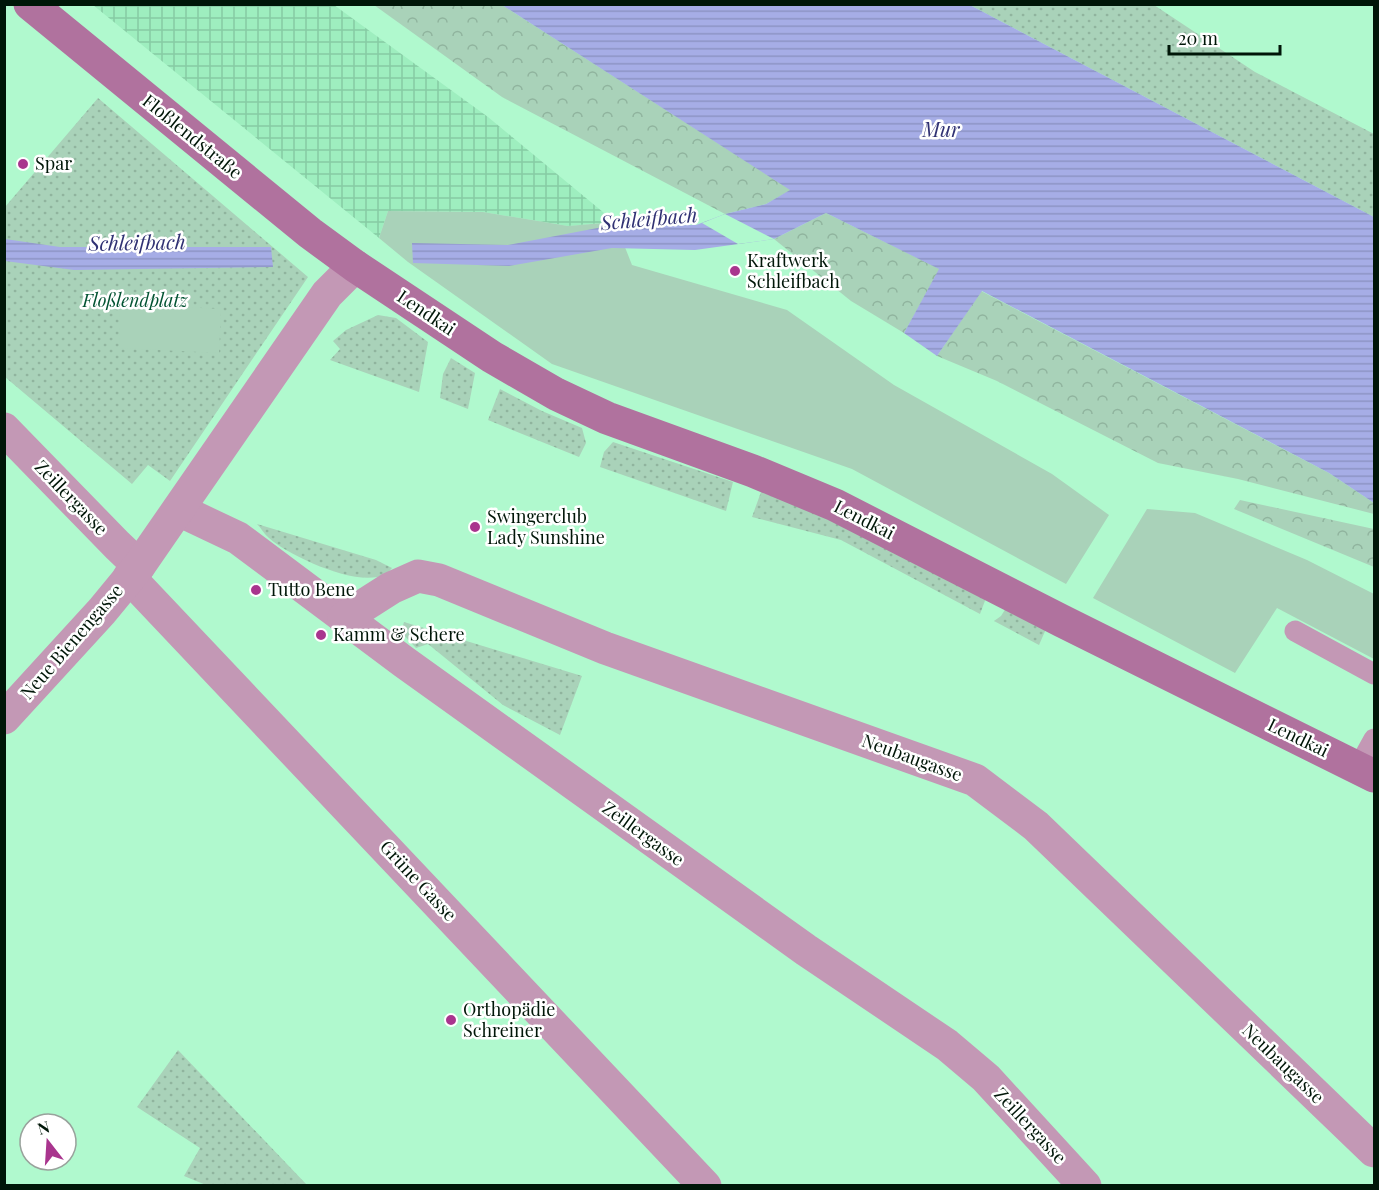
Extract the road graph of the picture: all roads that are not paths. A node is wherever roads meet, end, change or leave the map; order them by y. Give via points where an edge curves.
1 (30, 4) edge
2 (355, 266) junction
3 (4, 429) edge
4 (179, 510) junction
5 (134, 571) junction
6 (344, 618) junction
7 (1295, 632) dead end
8 (1374, 674) edge
9 (4, 718) edge
10 (1374, 739) edge
11 (1366, 772) edge
12 (1374, 1151) edge
13 (705, 1185) edge
14 (1085, 1185) edge

1 - 2 main road, Floßlendstraße
2 - 4 street via 327,294
2 - 11 main road, Lendkai via 492,357 556,394 607,418 835,505
3 - 5 street, Zeillergasse via 117,545
4 - 5 street
4 - 6 street, Zeillergasse via 238,538
5 - 9 street, Neue Bienengasse
5 - 13 street, Grüne Gasse
6 - 12 street, Neubaugasse via 418,576 439,580 605,648 975,780 1036,826
6 - 14 street, Zeillergasse via 806,950 947,1045 986,1078
7 - 8 lane
10 - 11 lane

